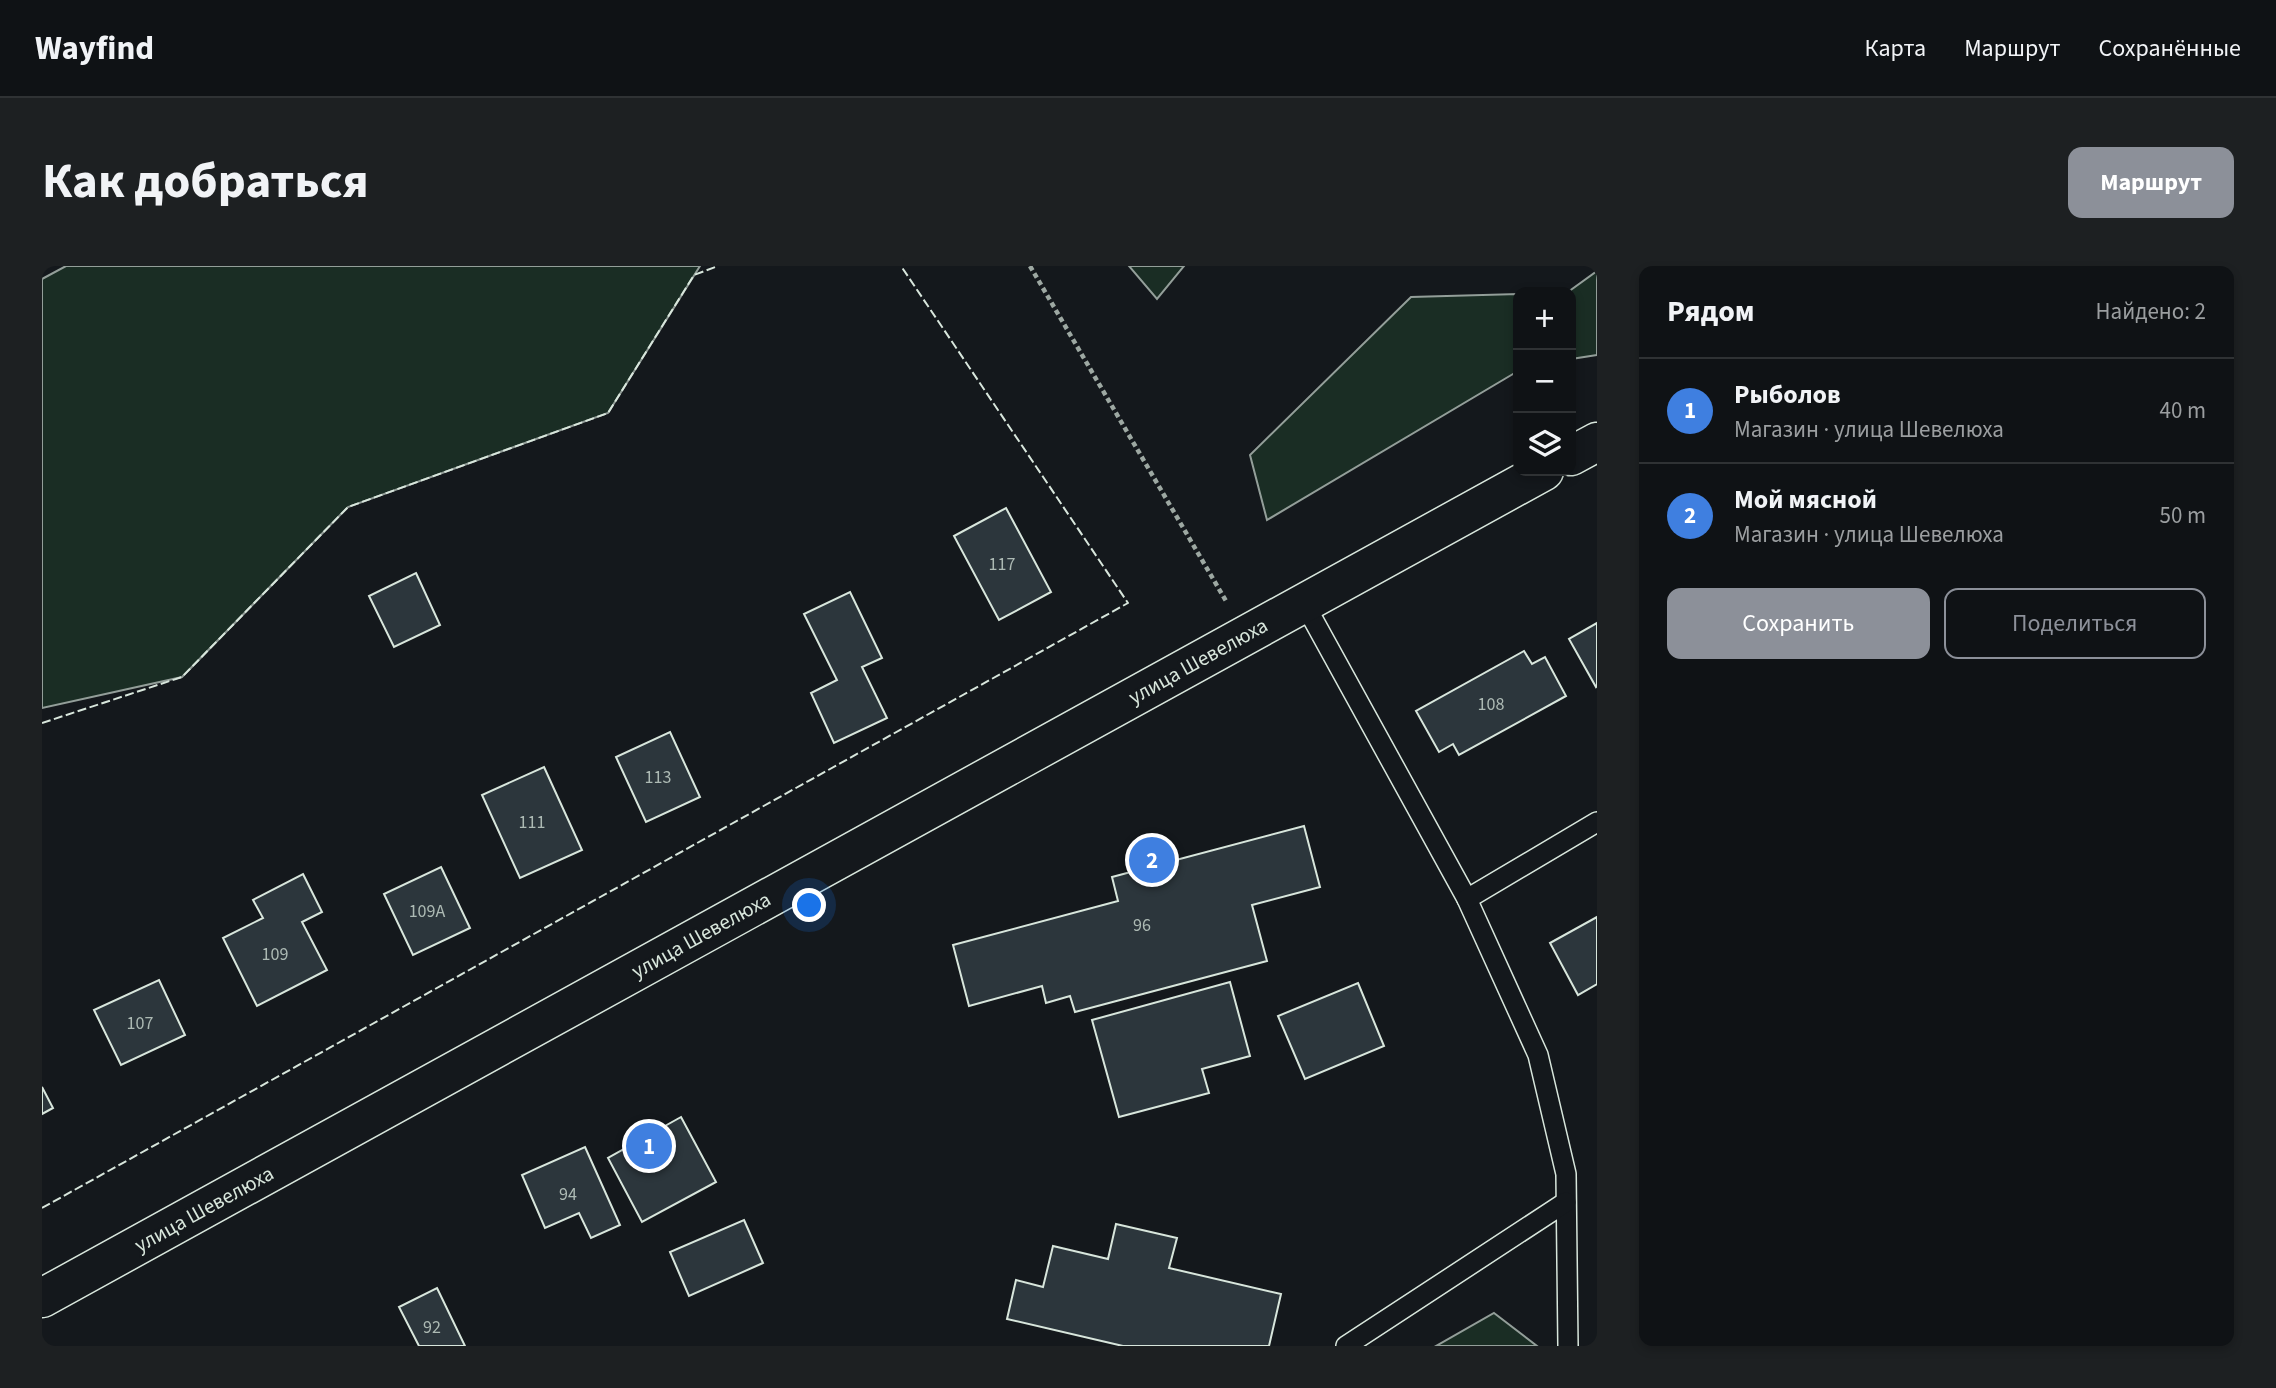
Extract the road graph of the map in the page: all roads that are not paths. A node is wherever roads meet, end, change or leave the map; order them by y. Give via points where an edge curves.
1 (1597, 442) edge
2 (1576, 453) edge
3 (1535, 476) edge
4 (1304, 603) junction
5 (1597, 822) edge
6 (1467, 900) junction
7 (1566, 1202) junction
8 (42, 1298) edge
9 (1346, 1346) edge
10 (1568, 1346) edge

1 - 2 main road
3 - 4 main road, улица Шевелюха
4 - 6 lane
4 - 8 main road, улица Шевелюха
5 - 6 lane
6 - 7 lane via 1538,1055 1566,1174
7 - 9 lane
7 - 10 lane

